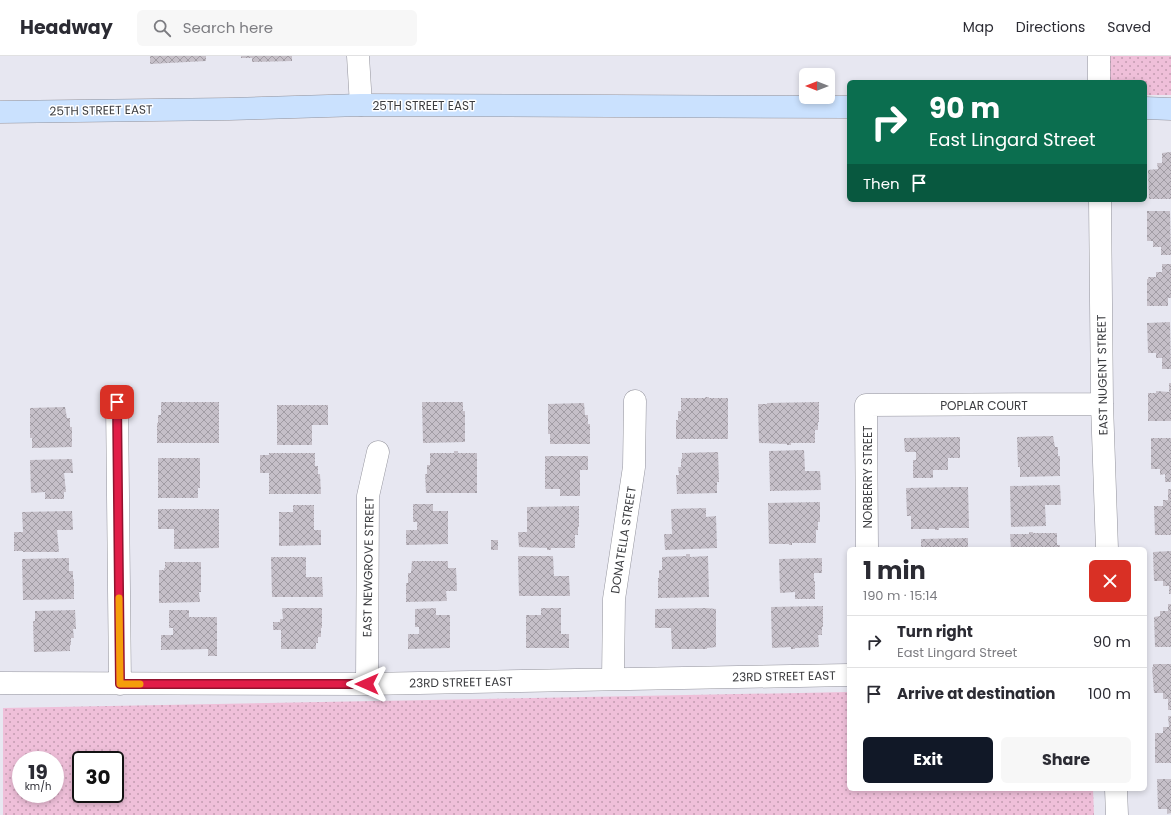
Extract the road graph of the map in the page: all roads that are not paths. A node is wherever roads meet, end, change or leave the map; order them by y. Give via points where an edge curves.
1 (358, 56) edge
2 (1099, 56) edge
3 (1099, 80) edge
4 (361, 105) junction
5 (847, 107) edge
6 (1147, 108) edge
7 (1171, 108) edge
8 (0, 112) edge
9 (1100, 202) edge
10 (635, 400) dead end
11 (117, 402) dead end
12 (1102, 404) junction
13 (866, 405) joint
14 (378, 452) dead end
15 (868, 547) edge
16 (1107, 547) edge
17 (847, 675) edge
18 (613, 679) junction
19 (0, 683) edge
20 (120, 684) junction
21 (367, 684) junction
22 (1116, 791) edge
23 (1117, 815) edge

1 - 4 street
2 - 3 street
4 - 5 street, 25TH STREET EAST
4 - 8 street, 25TH STREET EAST
6 - 7 street
9 - 12 street, EAST NUGENT STREET
10 - 18 street, DONATELLA STREET via 634,467 614,599
11 - 20 street
12 - 13 street, POPLAR COURT
12 - 16 street, EAST NUGENT STREET
13 - 15 street, NORBERRY STREET
14 - 21 street, EAST NEWGROVE STREET via 368,496
17 - 18 street, 23RD STREET EAST
18 - 21 street, 23RD STREET EAST
19 - 20 street, 23RD STREET EAST
20 - 21 street, 23RD STREET EAST
22 - 23 street

